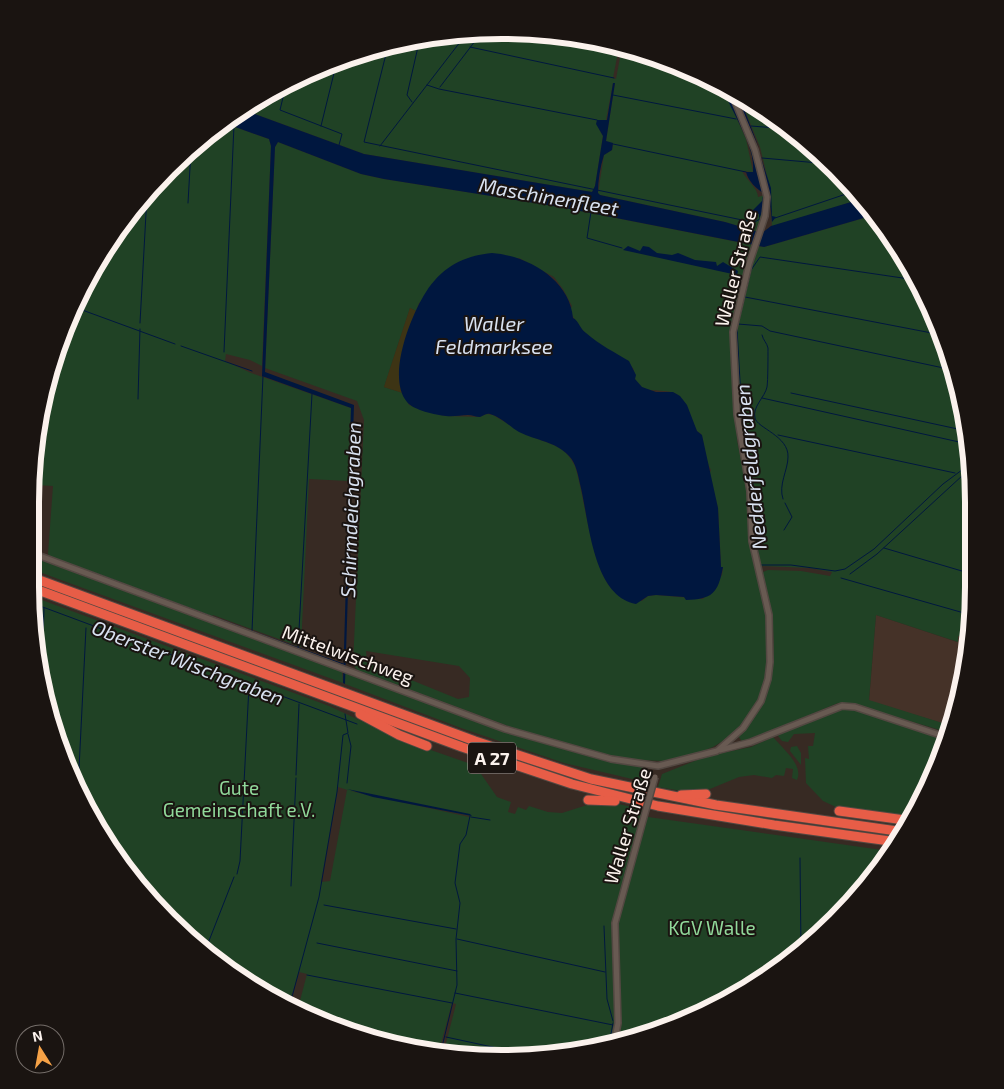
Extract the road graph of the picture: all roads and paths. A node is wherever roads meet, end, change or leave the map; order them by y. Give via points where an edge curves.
1 (735, 102) edge
2 (39, 556) edge
3 (39, 580) edge
4 (39, 590) edge
5 (348, 705) junction
6 (941, 735) edge
7 (735, 737) junction
8 (427, 746) dead end
9 (739, 746) junction
10 (717, 751) junction
11 (658, 766) junction
12 (706, 794) dead end
13 (662, 796) junction
14 (588, 800) dead end
15 (640, 802) junction
16 (839, 811) dead end
17 (903, 820) edge
18 (895, 831) edge
19 (889, 841) edge
20 (616, 1035) edge

1 - 7 street, Waller Straße via 755,150 767,197 765,216 733,332 739,429 750,491 753,548 768,605 770,662 761,701
2 - 11 street, Mittelwischweg via 505,729 611,759
3 - 13 highway, A 27 via 476,741 582,777
4 - 5 highway, A 27
5 - 8 highway via 399,735
5 - 15 highway, A 27 via 523,769
6 - 9 street via 855,707 842,706
7 - 9 street
7 - 10 street, Waller Straße
9 - 10 street
10 - 11 street, Waller Straße
11 - 20 street, Waller Straße, bridge via 614,923 618,1023
12 - 13 highway
13 - 18 highway, A 27
14 - 15 highway
15 - 19 highway, A 27
16 - 17 highway

